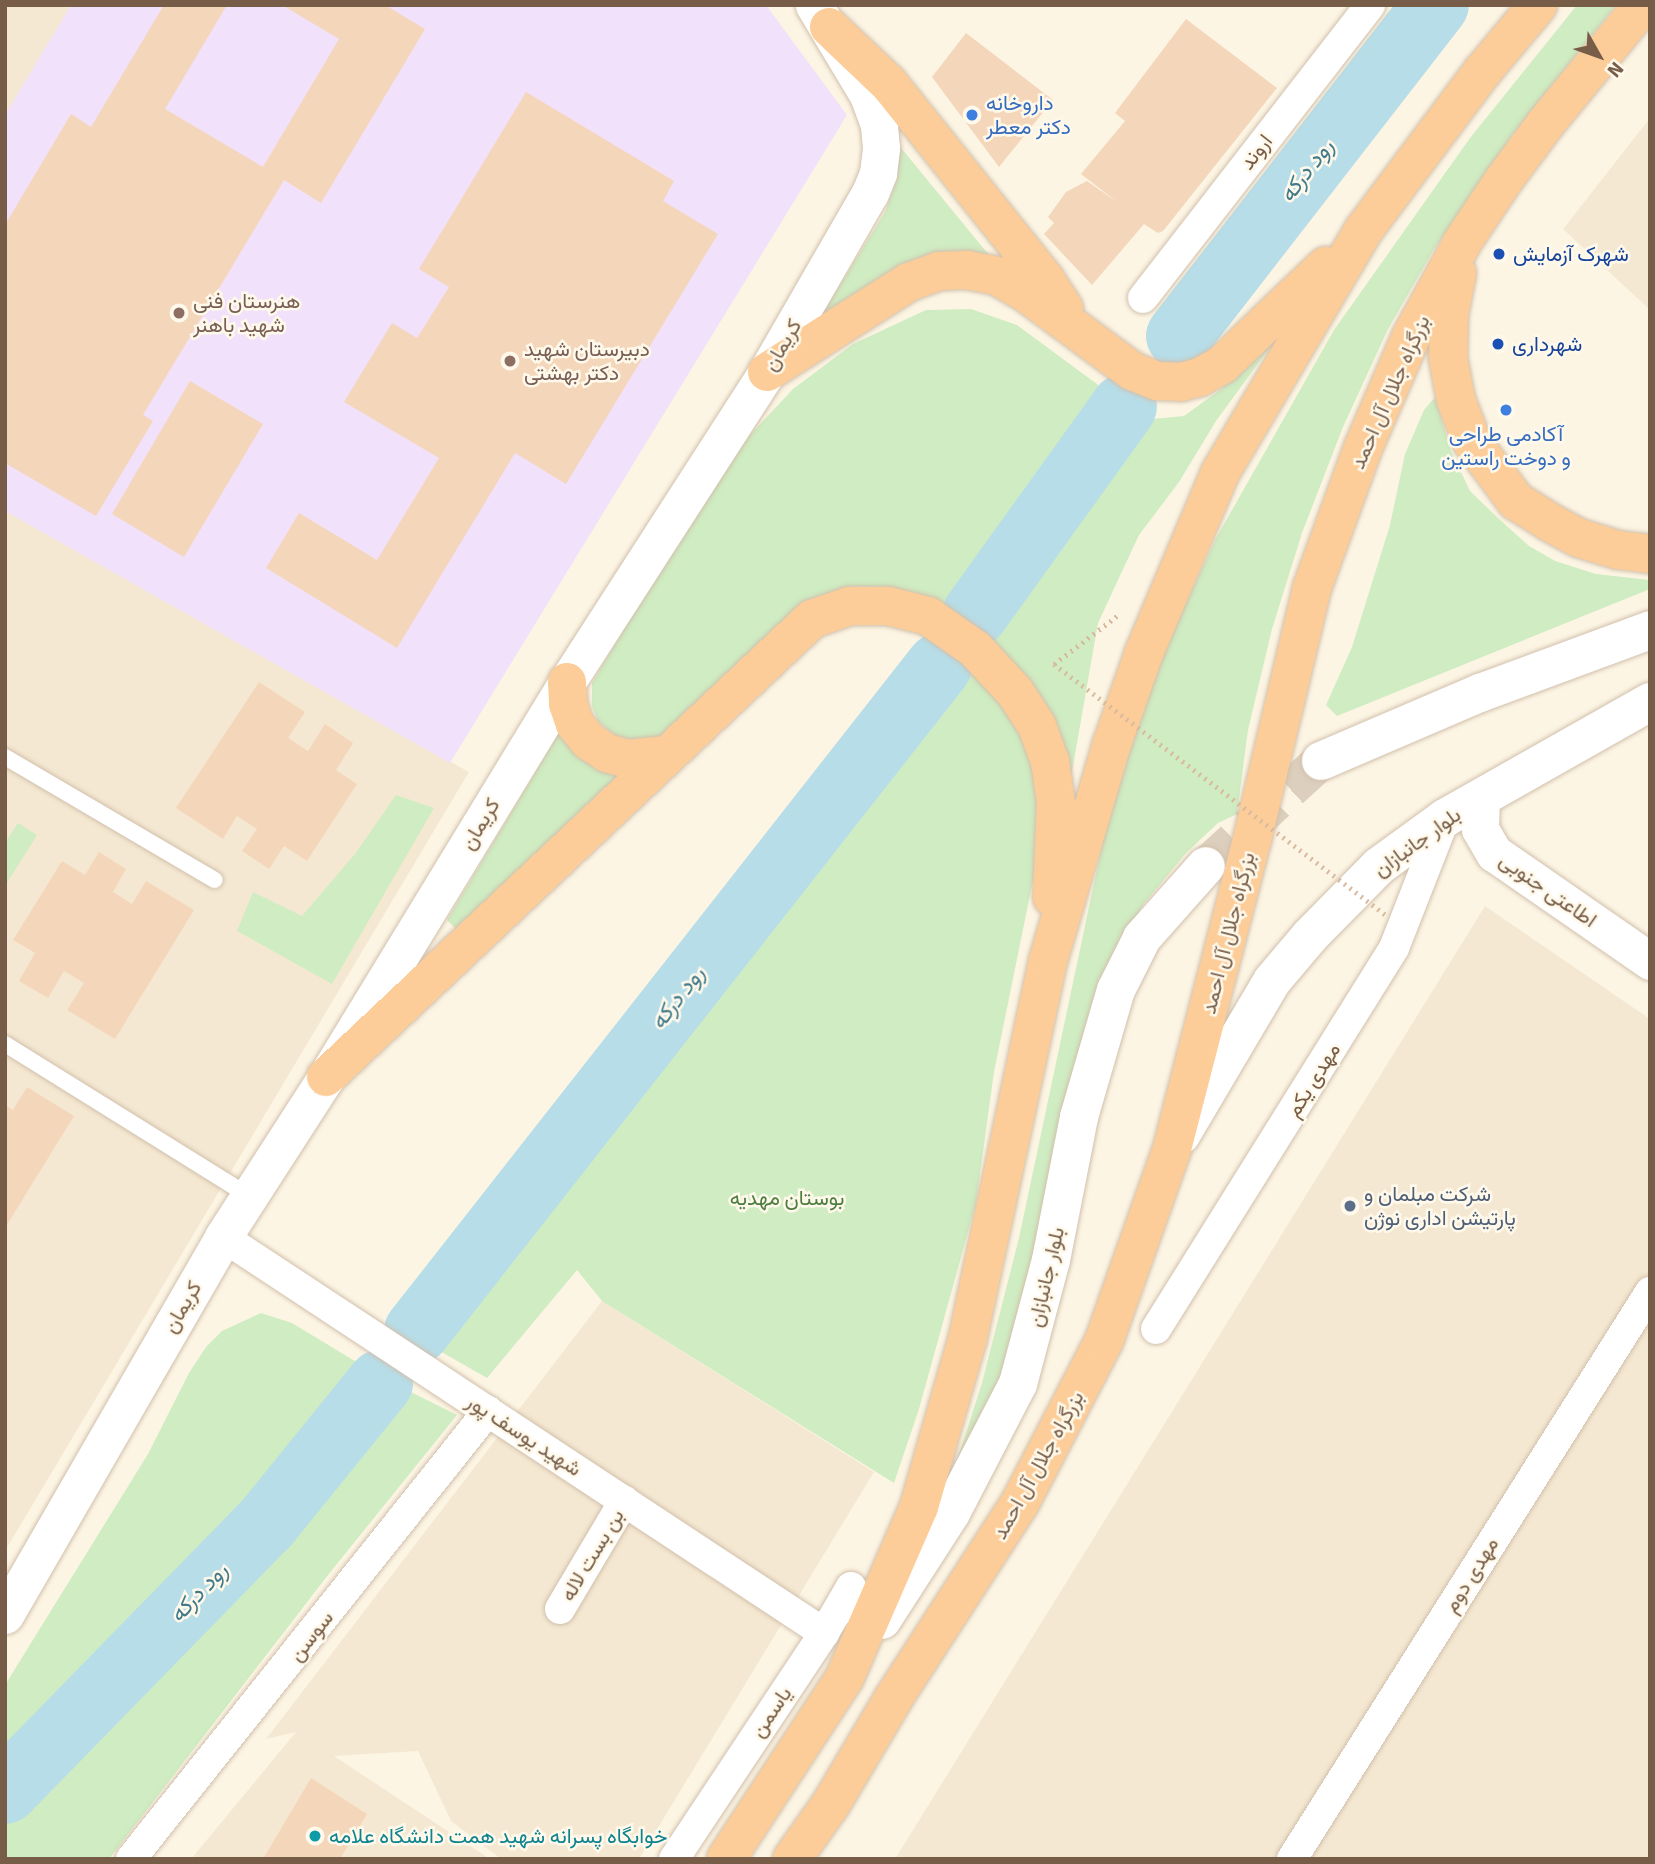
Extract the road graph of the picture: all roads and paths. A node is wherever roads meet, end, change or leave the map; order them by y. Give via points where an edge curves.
1 (1370, 5) edge
2 (1538, 5) edge
3 (1643, 5) edge
4 (830, 13) edge
5 (1363, 231) junction
6 (1463, 241) junction
7 (1143, 298) dead end
8 (1076, 329) junction
9 (767, 372) junction
10 (1650, 554) edge
11 (1650, 630) edge
12 (1054, 664) dead end
13 (566, 682) junction
14 (1650, 702) edge
15 (664, 755) junction
16 (5, 757) edge
17 (1321, 761) tunnel mouth
18 (1481, 798) junction
19 (1445, 818) junction
20 (1206, 866) tunnel mouth
21 (215, 880) dead end
22 (1389, 917) dead end
23 (1048, 961) junction
24 (1650, 961) edge
25 (5, 1044) edge
26 (326, 1077) junction
27 (1172, 1149) junction
28 (249, 1196) junction
29 (223, 1237) junction
30 (1650, 1292) edge
31 (1156, 1329) dead end
32 (488, 1412) junction
33 (624, 1501) junction
34 (561, 1609) dead end
35 (5, 1615) edge
36 (831, 1622) joint
37 (845, 1677) junction
38 (831, 1804) junction
39 (131, 1859) edge
40 (674, 1859) edge
41 (726, 1859) edge
42 (792, 1859) edge
43 (801, 1859) edge
44 (1292, 1859) edge

1 - 7 street, اروند
2 - 5 highway
3 - 6 highway, بزرگراه جلال آل احمد via 1546,123
4 - 8 highway via 1046,281
4 - 9 street, کریمان via 879,125 878,173
5 - 8 highway via 1223,364 1200,377 1157,381 1132,371
5 - 23 highway via 1220,473 1179,568 1112,744
6 - 10 highway via 1449,316 1448,358 1456,400 1472,442 1516,501 1549,522 1579,538
6 - 27 highway, بزرگراه جلال آل احمد via 1412,335 1368,436 1312,588
8 - 9 highway via 997,276 939,271 909,282
9 - 13 street, کریمان
11 - 17 main road via 1480,693
12 - 22 path, bridge
13 - 15 highway via 575,724 589,741 628,759
13 - 26 street, کریمان
14 - 18 main road, بلوار جانبازان
15 - 23 highway via 812,619 849,606 888,606 928,616 975,649 1016,692 1037,726 1050,761 1056,803
15 - 26 highway
16 - 21 lane
18 - 19 main road, بلوار جانبازان
18 - 24 street, اطاعتی جنوبی via 1480,829 1494,853
19 - 27 main road, بلوار جانبازان via 1379,866 1272,981
19 - 31 street, مهدی یکم via 1394,948
20 - 37 main road, بلوار جانبازان via 1142,938 1111,1002 1079,1116 1029,1351 1007,1410 951,1513
23 - 37 highway via 971,1323 945,1423 919,1507
25 - 28 lane
26 - 28 street, کریمان
27 - 38 highway, بزرگراه جلال آل احمد via 1104,1341 1062,1425 1021,1501
28 - 29 street, کریمان
29 - 32 street, شهید یوسف پور
29 - 35 street, کریمان
30 - 44 street, مهدی دوم
32 - 33 street, شهید یوسف پور
32 - 39 street, سوسن
33 - 34 street, بن بست لاله
33 - 36 street, شهید یوسف پور
36 - 40 street, یاسمن
37 - 41 highway
38 - 42 highway, بزرگراه جلال آل احمد
38 - 43 highway

